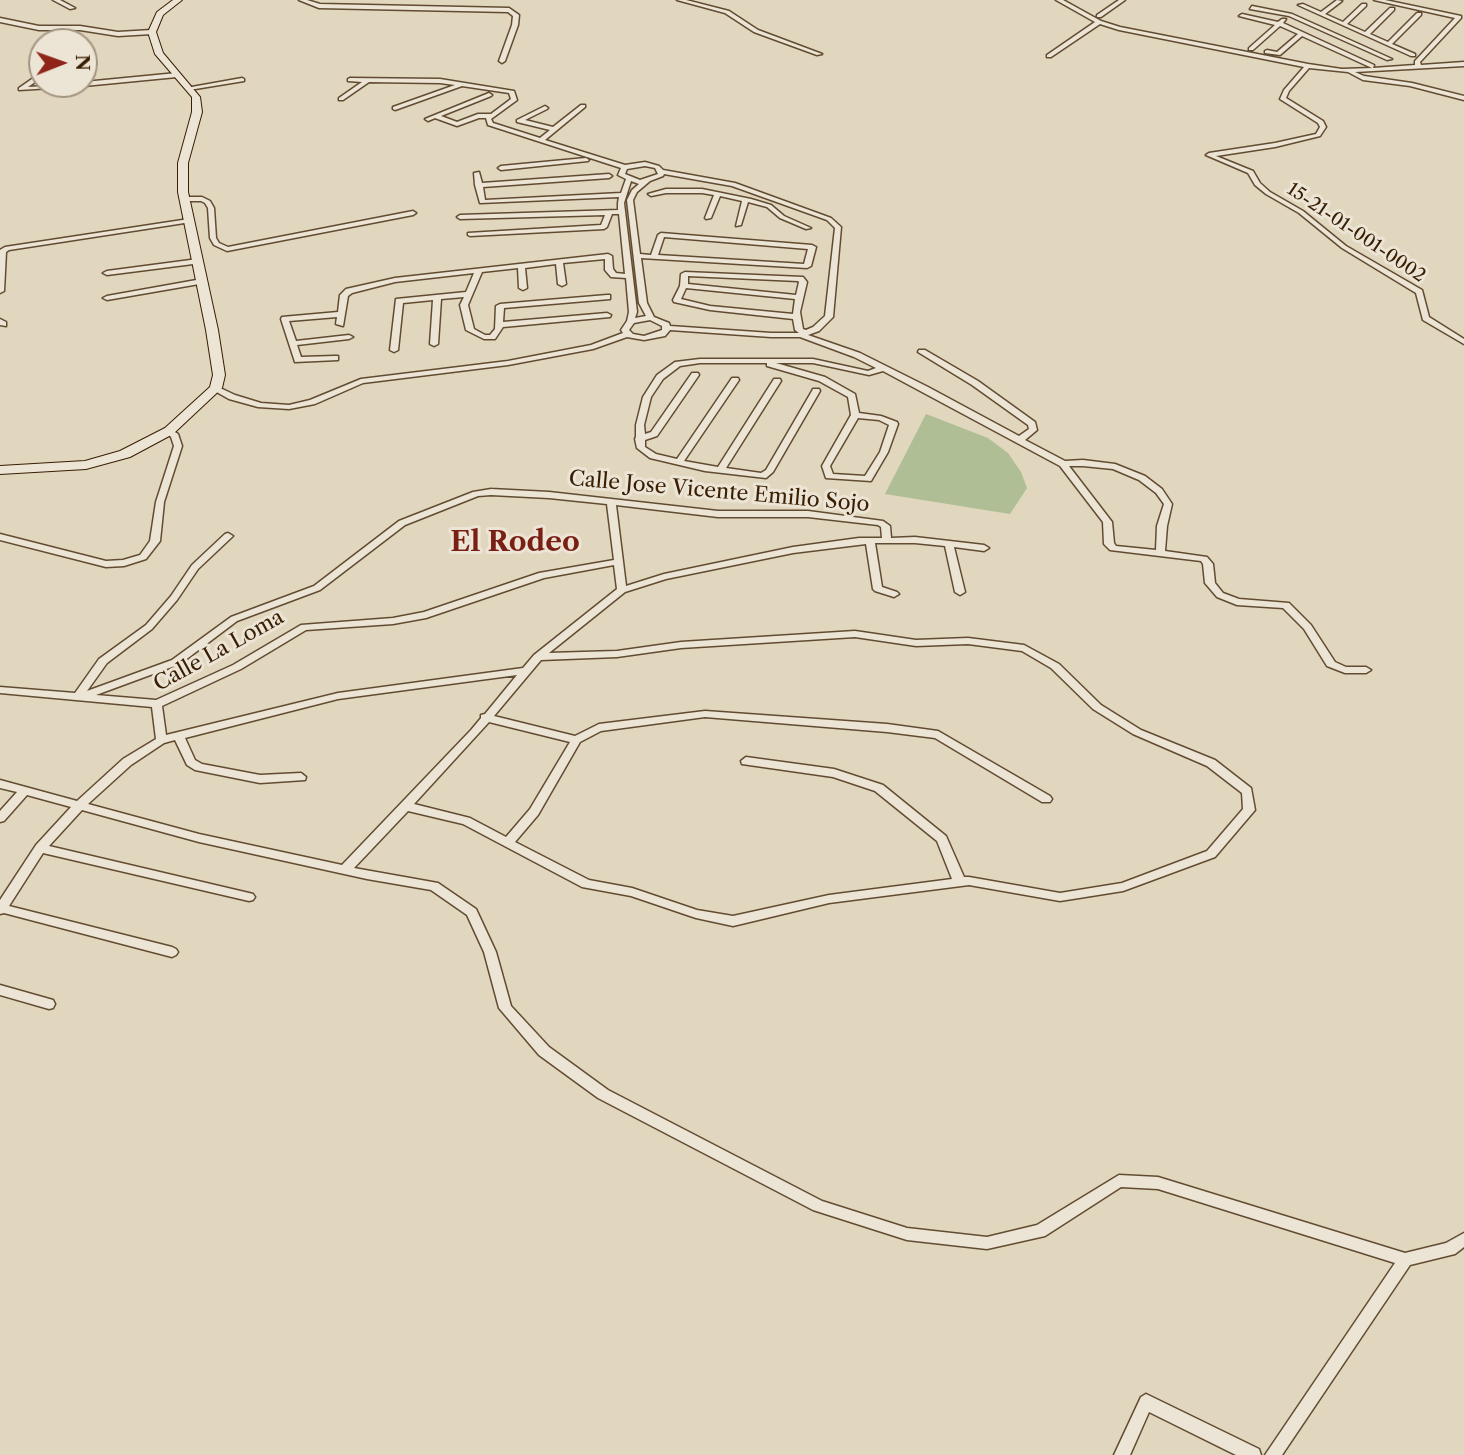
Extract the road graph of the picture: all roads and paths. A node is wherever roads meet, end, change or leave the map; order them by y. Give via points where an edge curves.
1 (56, 0) edge
2 (178, 0) edge
3 (302, 0) edge
4 (680, 0) edge
5 (1059, 0) edge
6 (1122, 0) edge
7 (1377, 0) edge
8 (1305, 1) edge
9 (1339, 1) edge
10 (1364, 5) dead end
11 (72, 8) dead end
12 (1252, 8) dead end
13 (1392, 9) dead end
14 (1322, 14) junction
15 (1419, 14) dead end
16 (1290, 15) junction
17 (1242, 16) dead end
18 (1099, 19) junction
19 (1450, 19) dead end
20 (0, 20) edge
21 (1280, 24) junction
22 (1344, 24) junction
23 (152, 33) junction
24 (1301, 34) junction
25 (1366, 34) junction
26 (1389, 44) junction
27 (819, 54) dead end
28 (1413, 55) junction
29 (1049, 56) dead end
30 (1389, 59) junction
31 (502, 61) dead end
32 (1464, 64) edge
33 (1370, 65) junction
34 (1419, 67) junction
35 (1377, 70) junction
36 (1349, 71) junction
37 (177, 75) junction
38 (242, 80) dead end
39 (350, 80) dead end
40 (368, 80) junction
41 (98, 83) edge
42 (462, 84) junction
43 (189, 88) junction
44 (489, 95) dead end
45 (1464, 98) edge
46 (341, 99) dead end
47 (583, 106) dead end
48 (395, 108) dead end
49 (545, 108) dead end
50 (435, 116) junction
51 (492, 116) junction
52 (428, 119) dead end
53 (555, 129) junction
54 (541, 140) junction
55 (530, 144) dead end
56 (586, 160) junction
57 (625, 167) junction
58 (501, 168) dead end
59 (477, 173) dead end
60 (662, 173) junction
61 (609, 176) junction
62 (627, 181) junction
63 (647, 181) junction
64 (478, 185) junction
65 (757, 192) junction
66 (651, 194) dead end
67 (623, 195) junction
68 (717, 195) junction
69 (185, 199) junction
70 (747, 200) junction
71 (609, 212) junction
72 (622, 212) junction
73 (413, 213) dead end
74 (460, 217) dead end
75 (708, 218) dead end
76 (190, 221) junction
77 (738, 225) dead end
78 (808, 228) dead end
79 (470, 234) dead end
80 (636, 256) junction
81 (654, 256) junction
82 (198, 261) junction
83 (559, 261) junction
84 (521, 266) junction
85 (479, 271) junction
86 (107, 273) dead end
87 (629, 276) junction
88 (202, 281) junction
89 (562, 284) dead end
90 (684, 286) junction
91 (523, 288) dead end
92 (0, 291) edge
93 (467, 294) junction
94 (437, 297) junction
95 (607, 297) dead end
96 (799, 297) junction
97 (107, 298) dead end
98 (341, 314) junction
99 (607, 315) dead end
100 (797, 317) junction
101 (651, 318) junction
102 (631, 321) junction
103 (340, 324) dead end
104 (499, 325) junction
105 (667, 328) junction
106 (627, 334) junction
107 (803, 334) junction
108 (349, 337) dead end
109 (294, 342) junction
110 (1464, 342) edge
111 (434, 344) dead end
112 (394, 350) dead end
113 (922, 352) dead end
114 (335, 358) dead end
115 (768, 362) junction
116 (883, 368) junction
117 (695, 375) dead end
118 (735, 380) dead end
119 (778, 381) dead end
120 (216, 388) junction
121 (816, 391) dead end
122 (855, 415) junction
123 (169, 431) junction
124 (639, 439) junction
125 (1019, 440) junction
126 (679, 462) junction
127 (1063, 464) junction
128 (0, 470) edge
129 (720, 471) junction
130 (611, 503) junction
131 (228, 536) dead end
132 (0, 537) edge
133 (870, 541) junction
134 (887, 541) junction
135 (949, 544) junction
136 (984, 548) dead end
137 (1160, 553) junction
138 (618, 562) junction
139 (622, 590) junction
140 (960, 592) dead end
141 (894, 594) dead end
142 (538, 657) junction
143 (1366, 670) dead end
144 (524, 671) junction
145 (0, 690) edge
146 (81, 696) junction
147 (156, 704) junction
148 (485, 717) junction
149 (178, 735) junction
150 (161, 740) junction
151 (576, 740) junction
152 (746, 761) dead end
153 (301, 776) dead end
154 (0, 784) edge
155 (24, 791) junction
156 (1046, 799) dead end
157 (79, 806) junction
158 (405, 806) junction
159 (0, 818) edge
160 (508, 843) junction
161 (40, 848) junction
162 (345, 870) junction
163 (960, 883) junction
164 (249, 897) dead end
165 (1, 909) edge
166 (172, 952) dead end
167 (0, 990) edge
168 (49, 1004) dead end
169 (1464, 1239) edge
170 (1405, 1260) junction
171 (1122, 1455) edge
172 (1253, 1455) edge
173 (1273, 1455) edge

1 - 11 street
2 - 23 main road via 160,14
3 - 31 street via 319,6 513,12 515,25
4 - 27 street via 727,12 755,32
5 - 18 street
6 - 18 street
7 - 34 street via 1459,17 1417,62
8 - 14 street
8 - 16 street
9 - 14 street
10 - 22 street
12 - 16 street
13 - 25 street
14 - 22 street
15 - 26 street
16 - 21 street
16 - 30 street
17 - 21 street
18 - 29 street
18 - 36 street
19 - 28 street
20 - 23 street via 38,28
21 - 24 street
21 - 24 street via 1251,49 1278,54
22 - 25 street
23 - 37 main road via 159,54
24 - 33 street
25 - 26 street
26 - 28 street
28 - 30 street
30 - 33 street
32 - 34 street
32 - 110 street, 15-21-01-001-0002 via 1342,71 1308,66 1283,99 1321,122 1318,135 1209,155 1251,172 1268,193 1419,292 1426,318
33 - 35 street
34 - 35 street
35 - 36 street
36 - 45 street via 1363,78
37 - 41 street
37 - 43 main road
38 - 43 street
39 - 40 street
40 - 42 street
40 - 46 street
42 - 48 street
42 - 51 street via 512,92 514,100
43 - 69 main road via 196,97 197,113 183,163
44 - 50 street
47 - 53 street
49 - 53 street via 519,121
50 - 51 street via 457,124
50 - 52 street
51 - 54 street via 490,124
53 - 54 street
54 - 57 street
55 - 56 street
56 - 58 street
56 - 61 street via 596,162
57 - 60 street via 645,164
57 - 62 street via 620,173
59 - 64 street
60 - 63 street
60 - 65 street via 695,176
61 - 62 street
61 - 64 street
62 - 63 street
62 - 67 street
63 - 80 street via 630,200
64 - 67 street via 482,202
65 - 70 street
65 - 107 street via 829,219 838,227 829,317
66 - 68 street via 684,190
67 - 72 street
68 - 70 street
68 - 75 street
69 - 73 street via 208,202 213,238 228,248
69 - 76 main road
70 - 77 street
70 - 78 street via 769,206
71 - 72 street
71 - 74 street
71 - 79 street via 604,227
72 - 87 street
76 - 82 main road
76 - 92 street via 7,248
80 - 81 street
80 - 101 street via 643,303
81 - 81 street via 807,266 812,247 661,235
82 - 86 street
82 - 88 main road
83 - 84 street
83 - 87 street via 608,256 614,275
83 - 89 street
84 - 85 street
84 - 91 street
85 - 93 street
85 - 98 street via 395,280 349,291
87 - 102 street
88 - 97 street
88 - 120 main road via 219,375
90 - 96 street
90 - 96 street via 685,274 789,277 803,282
90 - 100 street via 677,300
93 - 94 street
93 - 104 street via 464,305 470,330 492,337
94 - 111 street
94 - 112 street via 399,302
95 - 104 street via 500,306
96 - 100 street
98 - 103 street
98 - 109 street via 285,319
99 - 104 street
100 - 107 street
101 - 102 street
101 - 105 street
102 - 106 street via 624,327
105 - 106 street via 651,338
105 - 107 street
106 - 120 street via 593,347 508,363 361,381 289,407 261,405
107 - 116 street
108 - 109 street
109 - 114 street via 298,360
113 - 125 street via 1032,424 1033,430
115 - 116 street via 822,362 869,373
115 - 122 street via 846,391
115 - 124 street via 694,361 673,366 650,390
116 - 125 street
117 - 124 street via 654,434
118 - 126 street
119 - 129 street
120 - 123 main road
121 - 129 street via 768,474
122 - 122 street via 826,466 830,476 868,479 884,452 894,424
123 - 128 main road via 125,454 86,466
123 - 132 street via 178,446 163,488 155,541 143,557 106,564
124 - 126 street via 644,453
125 - 127 street
126 - 129 street
127 - 137 street via 1107,522 1111,546
127 - 137 street via 1115,467 1159,491 1168,504
130 - 134 street, Calle Jose Vicente Emilio Sojo via 718,514 808,514 880,523 885,526
130 - 138 street
130 - 146 street, Calle Jose Vicente Emilio Sojo via 518,492 465,497 402,523 317,588 239,617 176,662
131 - 146 street via 195,567 149,627 103,661
133 - 134 street
133 - 139 street via 793,550
133 - 141 street via 878,589
134 - 135 street
135 - 136 street
135 - 140 street
137 - 143 street via 1204,559 1212,587 1231,600 1290,607 1333,666
138 - 139 street
138 - 147 street, Calle La Loma via 542,575 426,615 304,627 237,667
139 - 142 street
142 - 144 street
142 - 163 street via 855,634 916,643 968,641 1024,648 1055,666 1097,707 1137,732 1211,763 1247,791 1249,810 1211,853 1123,887 1060,897
144 - 148 street
144 - 149 street via 338,696
145 - 146 street
146 - 147 street
147 - 150 street, Calle La Loma
148 - 151 street
148 - 158 street
149 - 150 street
149 - 153 street via 191,762 199,767 260,779
150 - 157 street via 127,762
151 - 156 street via 599,728 705,714 887,728 938,735
151 - 160 street via 534,812
152 - 163 street via 834,773 879,788 942,839
154 - 155 street
155 - 157 street
155 - 159 street
157 - 161 street
157 - 162 street
158 - 160 street via 466,821
158 - 162 street
160 - 163 street via 586,884 733,921 829,899
161 - 164 street
161 - 165 street
162 - 170 street via 434,886 472,912 505,1008 544,1051 603,1094 818,1206 907,1234 987,1243 1040,1231 1119,1181 1157,1183
165 - 166 street
167 - 168 street
169 - 170 street via 1450,1249
170 - 173 street
171 - 172 street via 1146,1402

